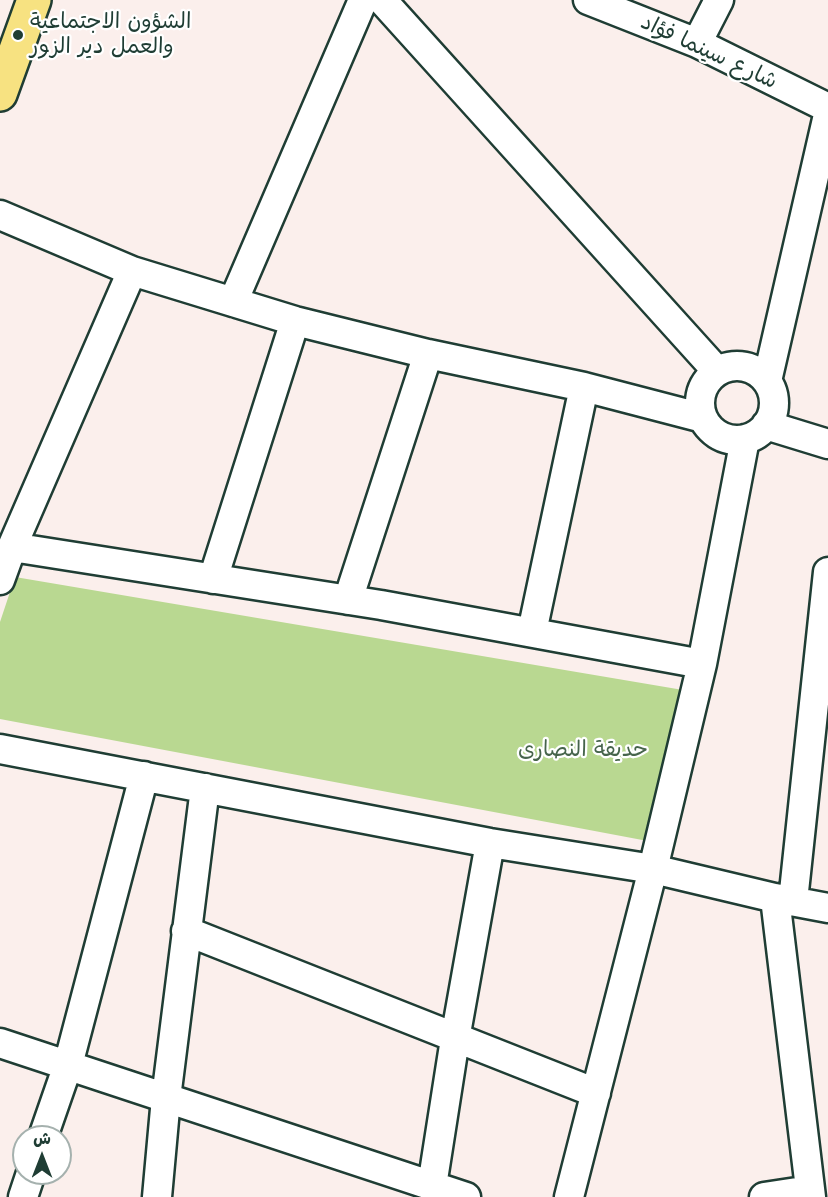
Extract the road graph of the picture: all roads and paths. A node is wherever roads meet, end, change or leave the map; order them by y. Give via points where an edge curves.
1 (34, 0) edge
2 (363, 0) edge
3 (382, 0) edge
4 (588, 0) edge
5 (719, 0) edge
6 (697, 43) junction
7 (0, 94) edge
8 (828, 108) edge
9 (828, 115) edge
10 (0, 215) edge
11 (132, 271) junction
12 (233, 302) junction
13 (295, 321) junction
14 (428, 354) junction
15 (717, 371) junction
16 (767, 381) junction
17 (584, 387) junction
18 (703, 418) junction
19 (756, 432) junction
20 (828, 444) edge
21 (12, 547) junction
22 (828, 572) edge
23 (213, 579) junction
24 (0, 580) edge
25 (348, 600) junction
26 (532, 632) junction
27 (702, 664) junction
28 (0, 748) edge
29 (144, 776) junction
30 (206, 788) junction
31 (490, 843) junction
32 (653, 869) junction
33 (784, 899) junction
34 (828, 908) edge
35 (186, 931) junction
36 (455, 1039) junction
37 (0, 1043) edge
38 (68, 1065) junction
39 (596, 1093) junction
40 (166, 1098) junction
41 (47, 1125) edge
42 (432, 1186) junction
43 (810, 1194) edge
44 (157, 1197) edge
45 (466, 1197) edge
46 (569, 1197) edge
47 (764, 1197) edge

1 - 7 main road
2 - 12 street
3 - 15 street
4 - 6 street, شارع سينما فؤاد
5 - 6 street
6 - 8 street, شارع سينما فؤاد
9 - 16 street
10 - 11 street
11 - 12 street
11 - 21 street
12 - 13 street
13 - 14 street
13 - 23 street
14 - 17 street
14 - 25 street
15 - 16 street via 749,368
15 - 18 street via 700,397
16 - 19 street via 774,403 772,415
17 - 18 street
17 - 26 street
18 - 19 street via 720,436 733,439
19 - 20 street
19 - 27 street
21 - 23 street
21 - 24 street
22 - 33 street
23 - 25 street
25 - 26 street
26 - 27 street
27 - 32 street
28 - 29 street
29 - 30 street
29 - 38 street
30 - 31 street
30 - 35 street
31 - 32 street
31 - 36 street
32 - 33 street
32 - 39 street
33 - 34 street
33 - 43 street
35 - 36 street
35 - 40 street
36 - 39 street
36 - 42 street
37 - 38 street
38 - 40 street
38 - 41 street
39 - 46 street
40 - 42 street
40 - 44 street
42 - 45 street
43 - 47 street

